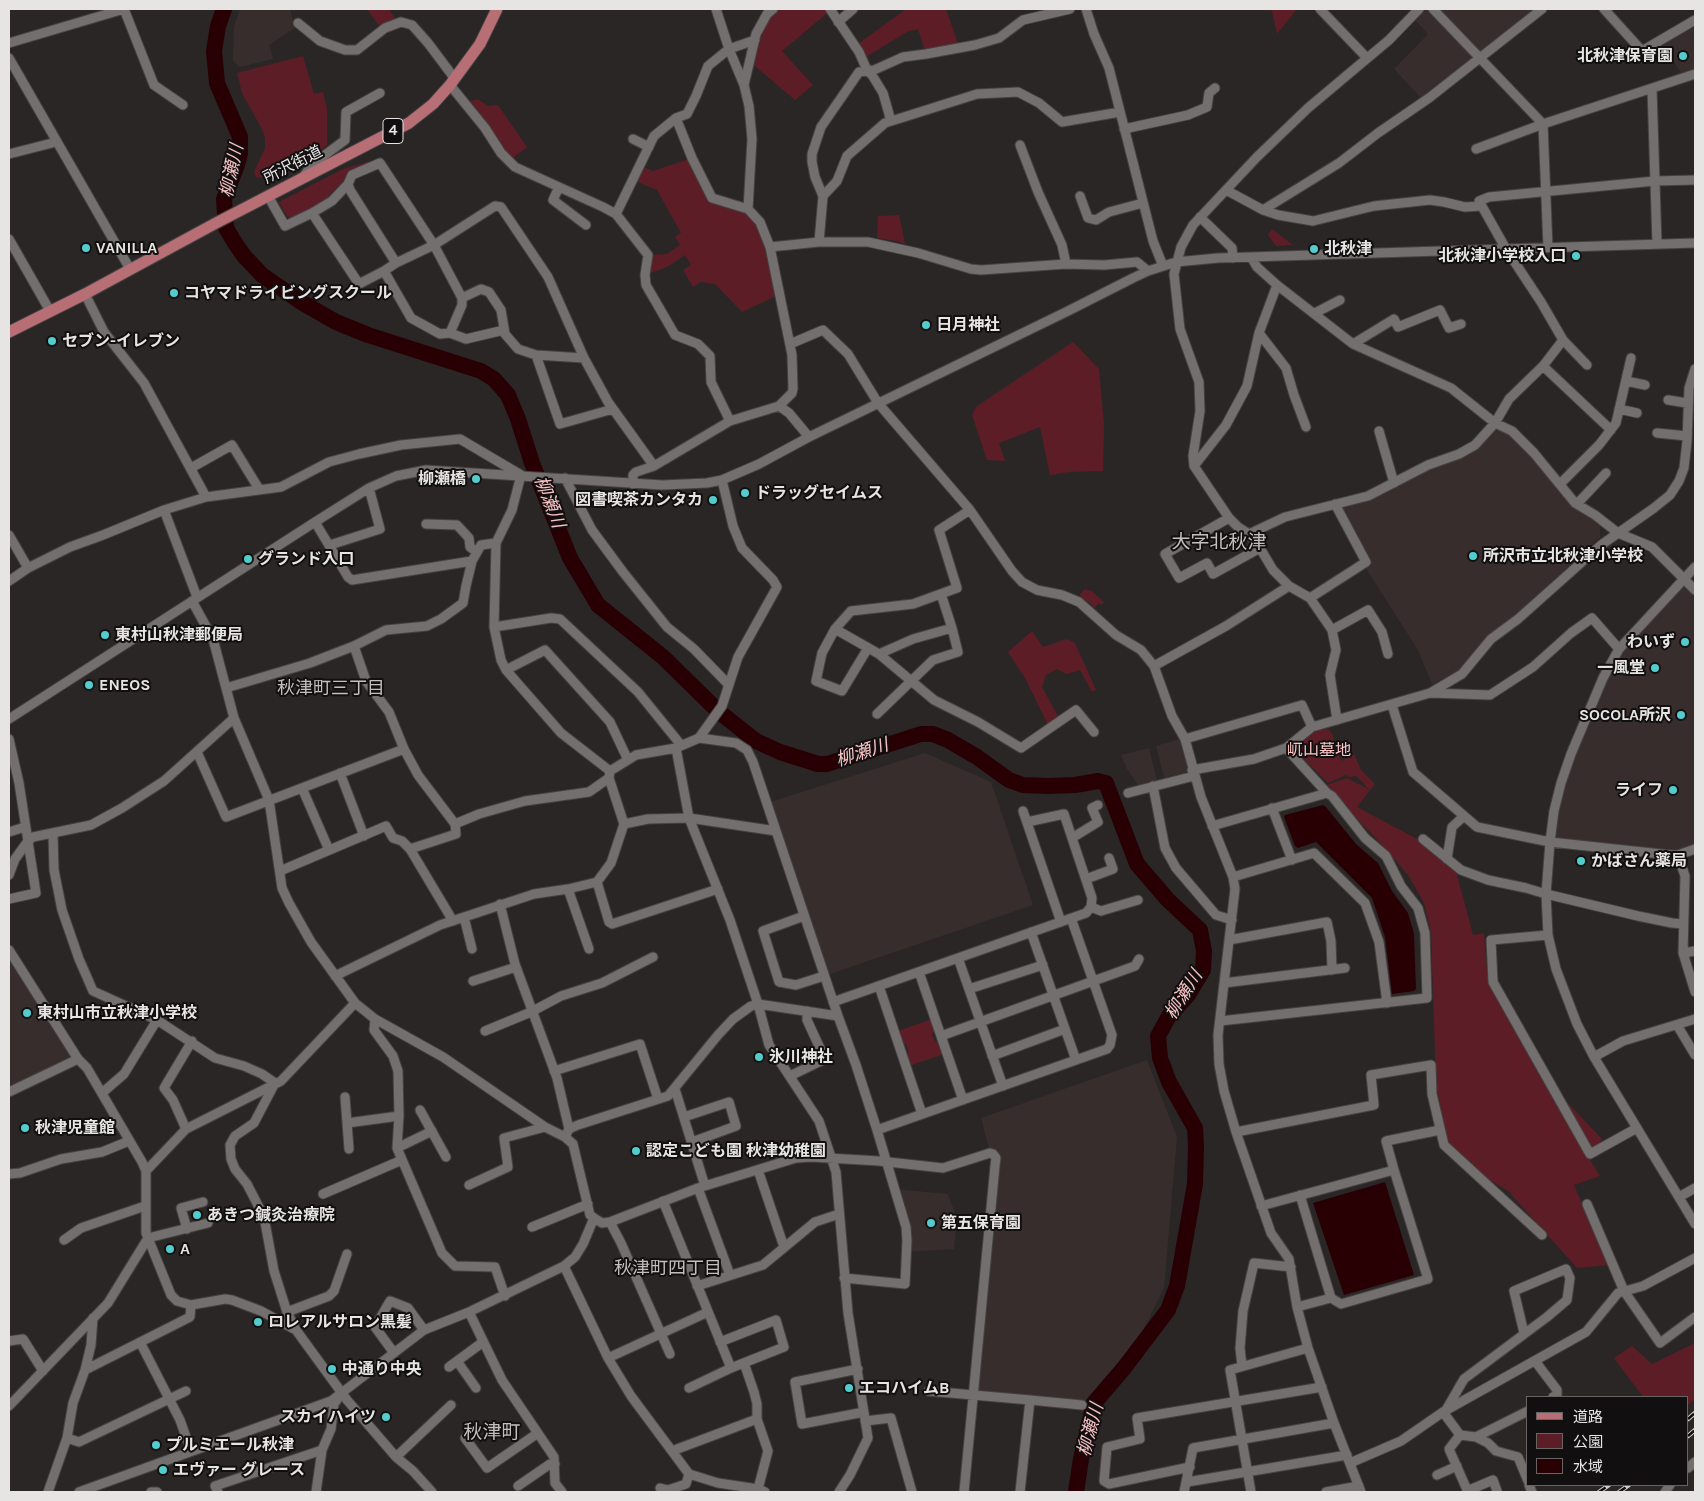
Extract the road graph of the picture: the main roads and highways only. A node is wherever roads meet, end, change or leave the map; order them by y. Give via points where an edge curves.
1 (498, 9) edge
2 (9, 332) edge

1 - 2 main road, 所沢街道 / 4 via 480,44 453,82 434,104 408,123

